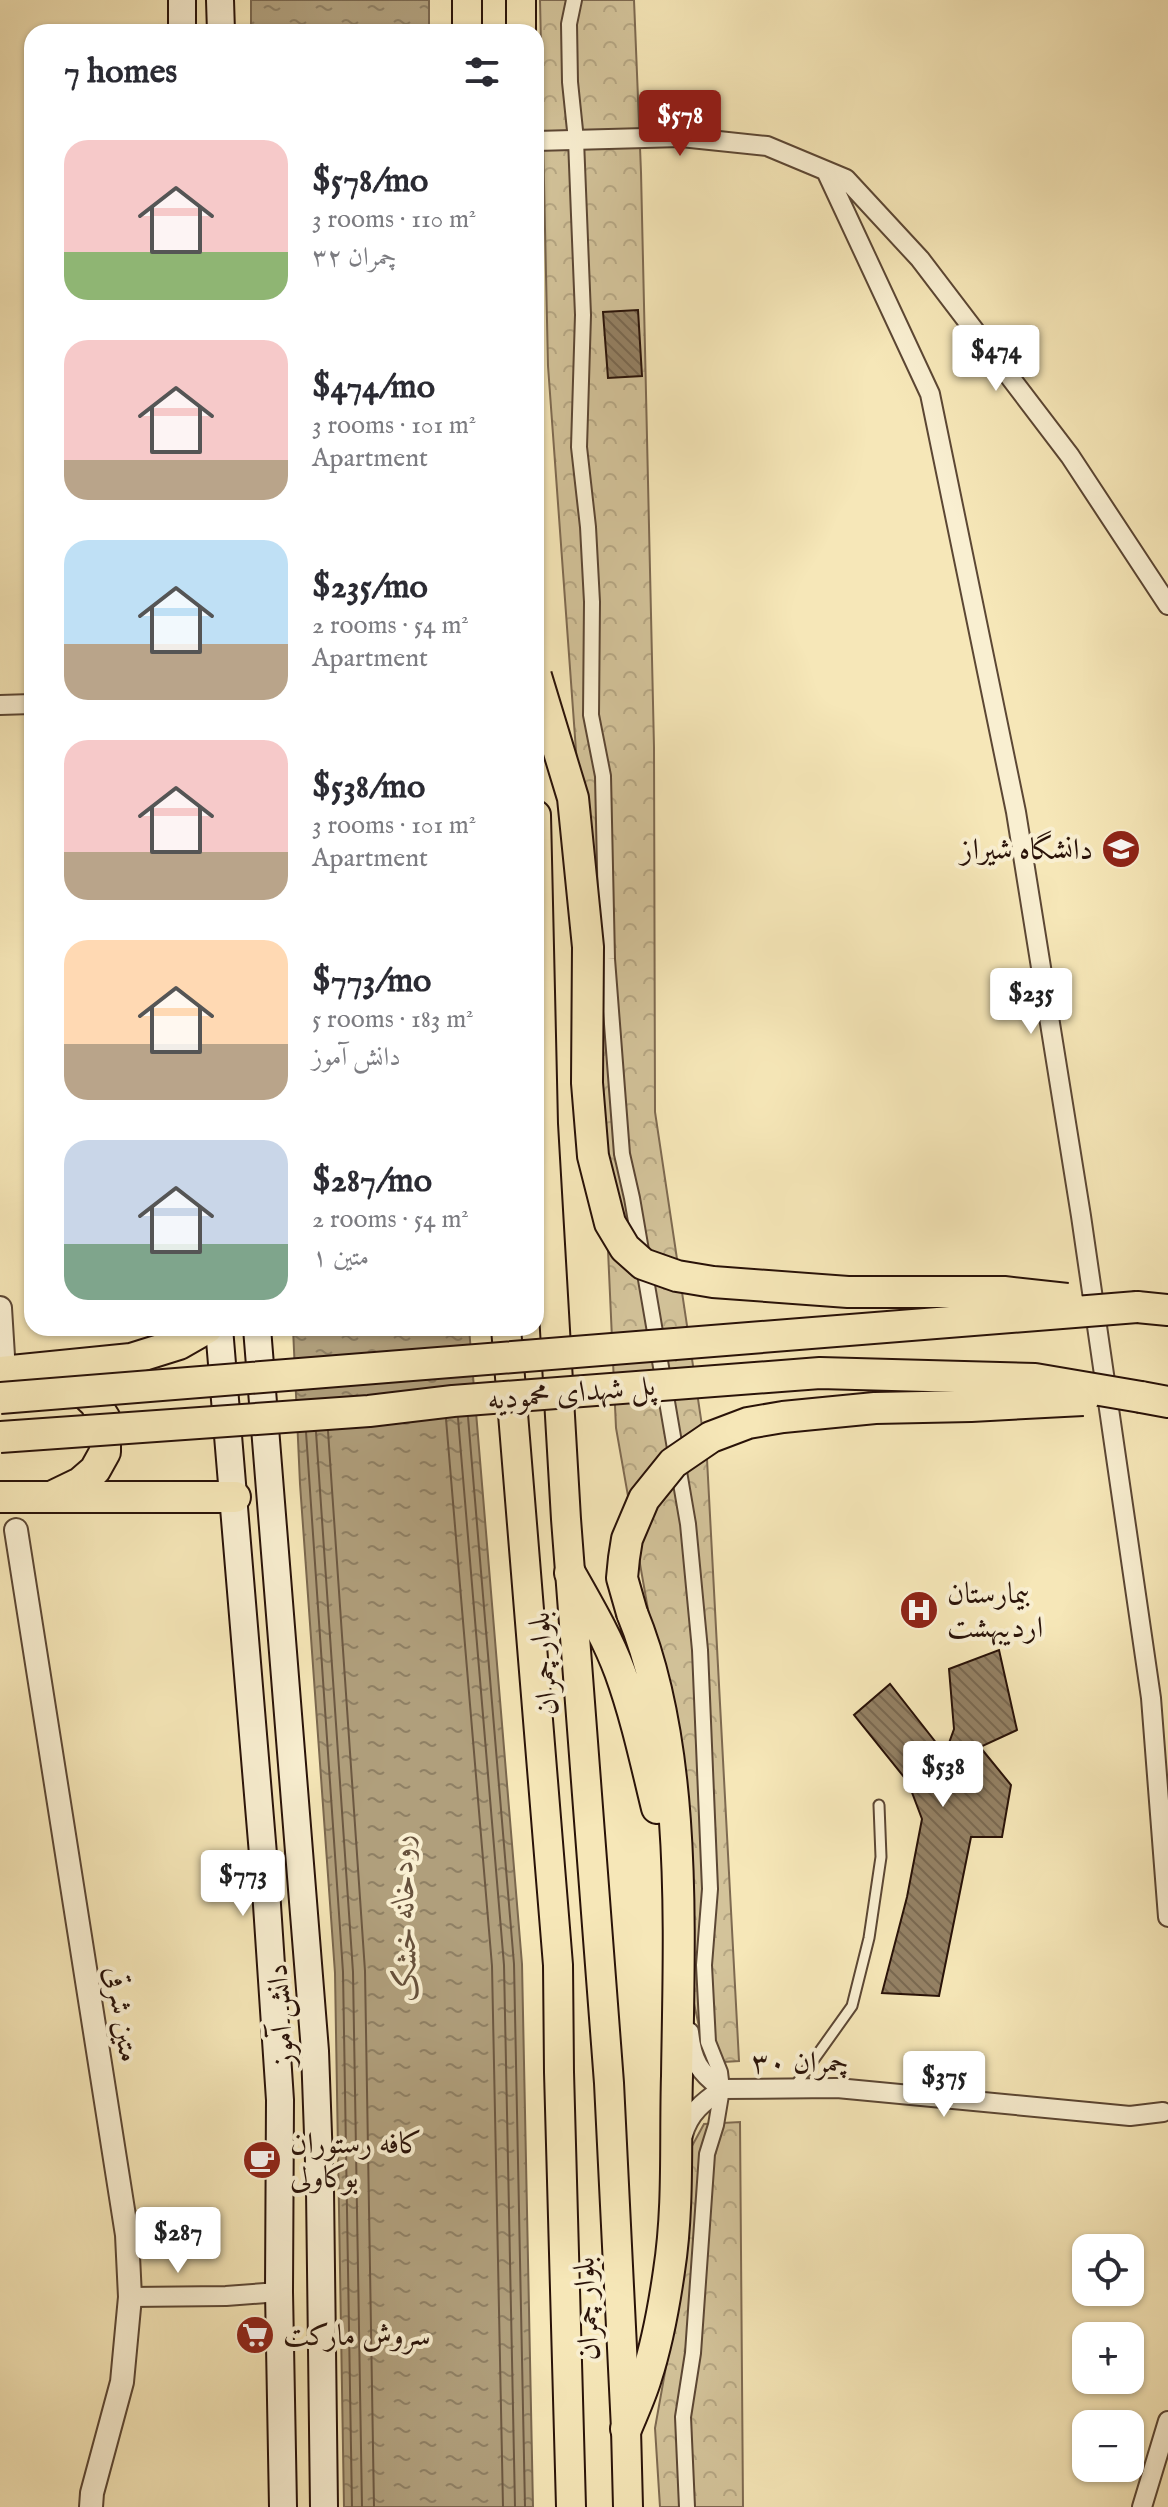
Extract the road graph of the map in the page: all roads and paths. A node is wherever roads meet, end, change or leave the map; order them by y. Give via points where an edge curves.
1 (182, 0) edge
2 (220, 0) edge
3 (467, 0) edge
4 (521, 0) edge
5 (574, 0) edge
6 (182, 24) edge
7 (221, 24) edge
8 (467, 24) edge
9 (521, 24) edge
10 (576, 140) junction
11 (544, 141) edge
12 (826, 171) junction
13 (1168, 605) edge
14 (544, 702) edge
15 (24, 704) edge
16 (0, 705) edge
17 (544, 1141) edge
18 (1137, 1307) junction
19 (0, 1308) edge
20 (1168, 1310) edge
21 (193, 1336) edge
22 (220, 1336) edge
23 (258, 1336) edge
24 (507, 1336) edge
25 (7, 1369) edge
26 (1154, 1400) edge
27 (0, 1437) edge
28 (0, 1497) edge
29 (235, 1497) junction
30 (49, 1498) junction
31 (16, 1530) dead end
32 (570, 1573) junction
33 (879, 1805) dead end
34 (676, 1867) junction
35 (678, 1917) junction
36 (1168, 1917) edge
37 (722, 2089) junction
38 (793, 2089) junction
39 (1166, 2106) edge
40 (1168, 2131) edge
41 (674, 2218) junction
42 (279, 2292) junction
43 (130, 2297) junction
44 (1168, 2421) edge
45 (626, 2429) junction
46 (91, 2507) edge
47 (283, 2507) edge
48 (324, 2507) edge
49 (571, 2507) edge
50 (628, 2507) edge
51 (687, 2507) edge
52 (1142, 2507) edge

1 - 6 main road
2 - 7 main road
3 - 8 main road
4 - 9 main road
5 - 10 street via 569,24
10 - 11 street
10 - 12 street via 681,137 767,146
10 - 37 street via 583,315 579,447 592,602 591,715 603,776 607,959 622,1154 688,1524 700,1650 710,1889 704,1965 708,2042
12 - 13 street via 846,179 920,259 1070,456
12 - 36 street via 930,394 1016,812 1151,1698
14 - 18 highway, bridge via 573,798 588,947 587,1083 593,1156 610,1223 625,1248 643,1264 713,1282 848,1292 1004,1292
15 - 16 street
17 - 32 main road, بلوار چمران
18 - 20 highway
18 - 25 highway, پل شهدای محمودیه, bridge
19 - 25 street
21 - 25 highway via 131,1359
22 - 29 main road, دانش آموز
23 - 48 main road, دانش آموز via 315,2051
24 - 49 main road, بلوار چمران via 558,1965
25 - 30 highway via 71,1380 105,1419 105,1452 95,1470
26 - 27 highway, پل شهدای محمودیه, bridge via 1035,1379 820,1373
26 - 34 highway, bridge via 875,1408 771,1419 711,1437 673,1463 644,1499 627,1539 622,1578 663,1722
28 - 30 highway
29 - 30 highway
29 - 42 main road, دانش آموز via 280,2100
31 - 43 street, متین شرقی via 127,2235
32 - 34 highway via 619,1670
32 - 45 main road, بلوار چمران via 609,2083
33 - 38 lane via 881,1857 852,2006
34 - 35 highway
35 - 37 street via 691,2050 702,2074
35 - 41 highway
37 - 38 street, ۳۰ چمران
37 - 41 street via 687,2121
37 - 51 street via 707,2154 693,2353 683,2417
38 - 39 street, ۳۰ چمران via 837,2088 1130,2116
39 - 40 street
41 - 45 highway via 669,2270 646,2377
42 - 43 street
42 - 47 main road, دانش آموز
43 - 46 street, متین شرقی via 122,2382
44 - 52 street
45 - 50 main road, بلوار چمران

